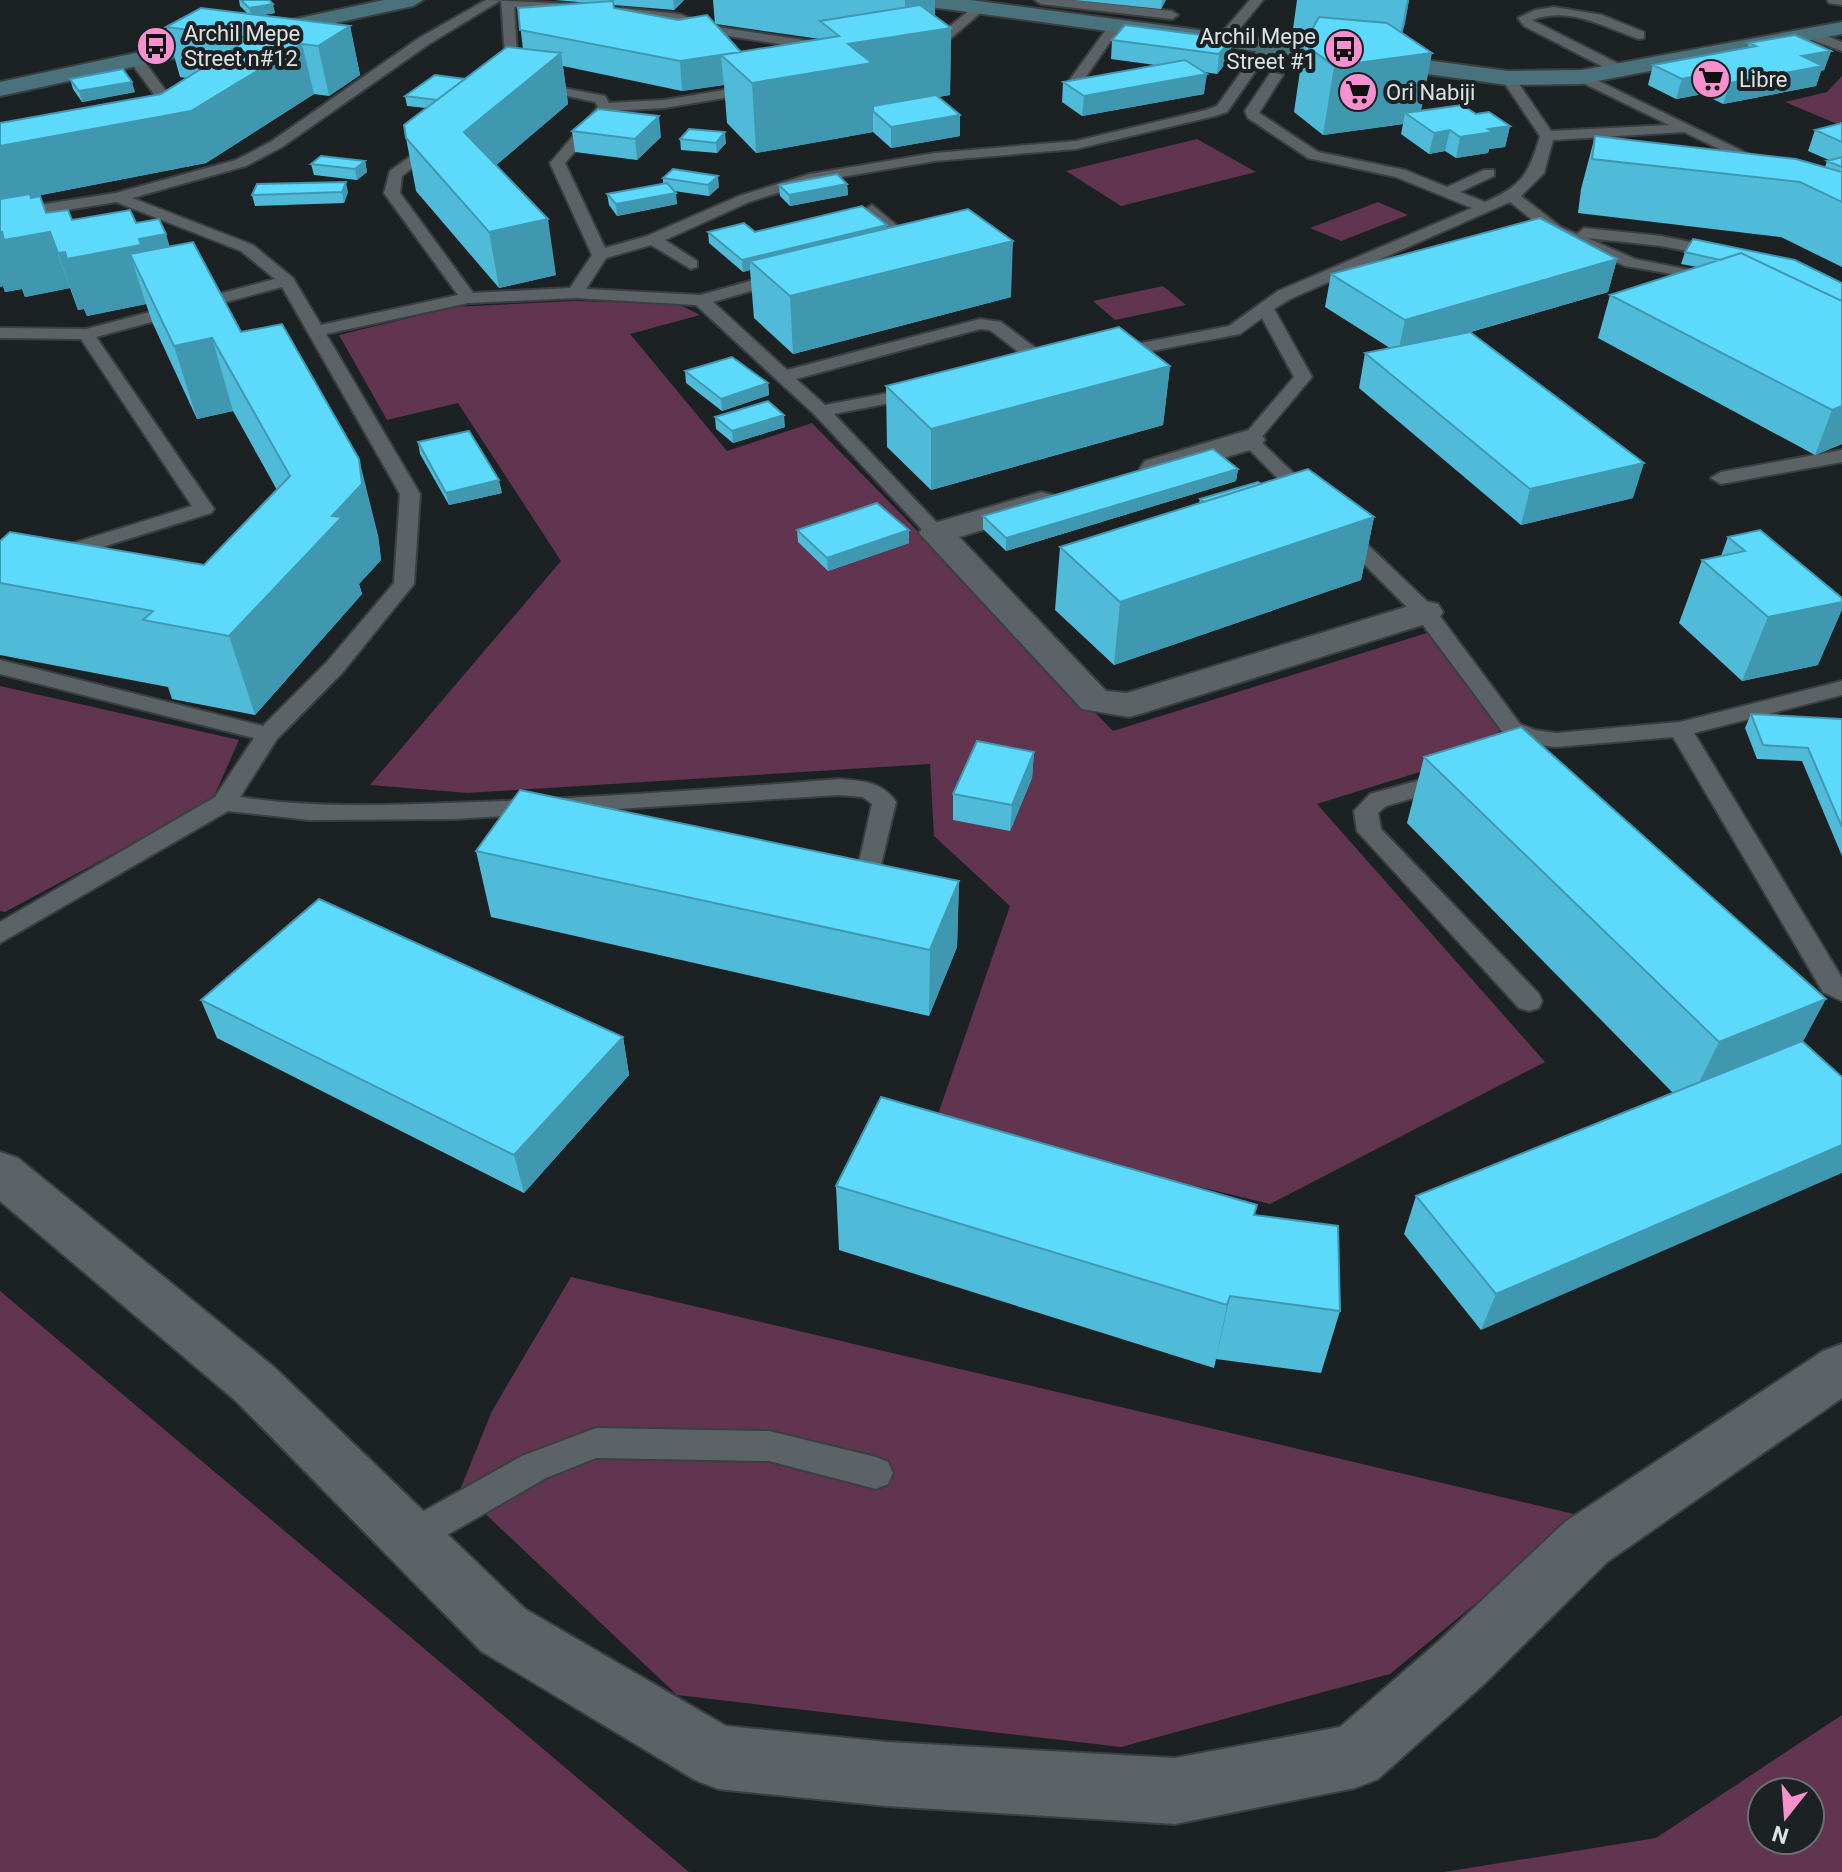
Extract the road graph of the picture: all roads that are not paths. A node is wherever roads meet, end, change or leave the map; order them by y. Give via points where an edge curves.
1 (413, 0) edge
2 (923, 0) edge
3 (1041, 0) edge
4 (1257, 0) edge
5 (1562, 0) edge
6 (1833, 0) edge
7 (503, 1) edge
8 (1842, 1) edge
9 (1182, 2) dead end
10 (980, 8) junction
11 (586, 9) edge
12 (602, 10) edge
13 (1546, 12) junction
14 (1166, 24) junction
15 (1115, 26) junction
16 (1842, 28) edge
17 (1809, 34) junction
18 (1639, 35) dead end
19 (1223, 40) junction
20 (1267, 46) junction
21 (1842, 47) edge
22 (850, 51) edge
23 (136, 60) junction
24 (913, 61) edge
25 (1620, 70) junction
26 (1276, 75) dead end
27 (1582, 77) junction
28 (1508, 78) junction
29 (1073, 85) edge
30 (768, 87) dead end
31 (0, 89) edge
32 (605, 107) junction
33 (455, 127) edge
34 (1684, 128) junction
35 (159, 131) edge
36 (1547, 136) junction
37 (1777, 171) edge
38 (1489, 173) dead end
39 (1447, 193) junction
40 (1512, 196) junction
41 (117, 197) junction
42 (1485, 208) junction
43 (872, 210) edge
44 (0, 216) edge
45 (1555, 230) junction
46 (653, 239) junction
47 (879, 251) edge
48 (600, 255) junction
49 (1735, 255) edge
50 (691, 264) dead end
51 (805, 271) edge
52 (287, 281) junction
53 (1731, 282) edge
54 (575, 293) junction
55 (468, 298) junction
56 (701, 300) junction
57 (1265, 308) junction
58 (316, 331) junction
59 (0, 333) edge
60 (86, 334) junction
61 (1094, 357) edge
62 (1019, 372) edge
63 (786, 376) junction
64 (931, 389) edge
65 (821, 411) junction
66 (1249, 440) junction
67 (1842, 456) edge
68 (1131, 475) edge
69 (1721, 478) dead end
70 (1072, 493) edge
71 (936, 533) junction
72 (0, 573) edge
73 (1425, 612) junction
74 (0, 667) edge
75 (1842, 688) edge
76 (1680, 729) junction
77 (268, 734) junction
78 (1468, 774) edge
79 (224, 803) junction
80 (870, 867) edge
81 (0, 934) edge
82 (1842, 991) edge
83 (1529, 1001) dead end
84 (0, 1172) edge
85 (1842, 1368) edge
86 (876, 1473) dead end
87 (409, 1538) junction

1 - 23 street
2 - 10 street
3 - 14 lane
4 - 19 lane
5 - 13 lane via 1537,3
6 - 8 lane
7 - 11 lane
7 - 32 lane via 510,85 600,99
7 - 41 lane via 424,41 277,144 241,163
9 - 14 lane
10 - 15 street
10 - 24 lane
12 - 22 lane via 684,14 709,29
13 - 18 lane via 1587,11
13 - 25 lane via 1524,18
14 - 15 street
14 - 19 street
15 - 29 lane
16 - 17 street
17 - 21 lane
17 - 25 street
19 - 20 street
20 - 28 street
20 - 46 lane via 1222,109 1210,113 1076,145 935,157 810,178 744,199
23 - 31 street
23 - 35 lane via 175,113 173,126
25 - 27 street
26 - 39 lane via 1252,111 1257,119 1313,155 1400,173
27 - 28 street
27 - 34 lane
28 - 36 lane
30 - 32 lane via 664,104
32 - 48 lane via 557,163
33 - 55 lane via 395,174 392,193
34 - 36 lane
34 - 37 lane
36 - 40 lane via 1537,173
38 - 39 lane
39 - 42 lane
40 - 42 lane
40 - 45 lane
41 - 44 lane
41 - 52 lane via 247,248
42 - 57 lane
43 - 47 lane via 905,240
45 - 49 lane
45 - 53 lane via 1631,263
46 - 48 lane
46 - 50 lane
48 - 54 lane
51 - 56 lane
52 - 58 lane
52 - 60 lane
54 - 55 lane
54 - 56 lane
55 - 58 lane
56 - 63 lane
57 - 61 lane via 1234,330
57 - 66 lane via 1303,377
58 - 77 lane via 410,494 404,584 334,668
59 - 60 lane
60 - 72 lane via 204,509
62 - 63 lane via 1055,364 995,326 980,324
63 - 65 lane
64 - 65 lane
65 - 71 lane
66 - 68 street
66 - 73 lane
67 - 69 lane
70 - 71 street
71 - 73 street via 1095,701 1112,705 1161,696
73 - 76 lane via 1525,748 1556,740
74 - 77 lane
75 - 76 lane
76 - 82 lane via 1832,985
77 - 79 lane
78 - 83 lane via 1378,800 1366,811 1369,831
79 - 80 lane via 351,814 602,806 839,787 870,790 884,802
79 - 81 lane
84 - 87 street via 255,1384
85 - 87 street via 1586,1542 1355,1756 1175,1791 887,1774 718,1757 503,1630
86 - 87 lane via 769,1446 596,1443 534,1467

